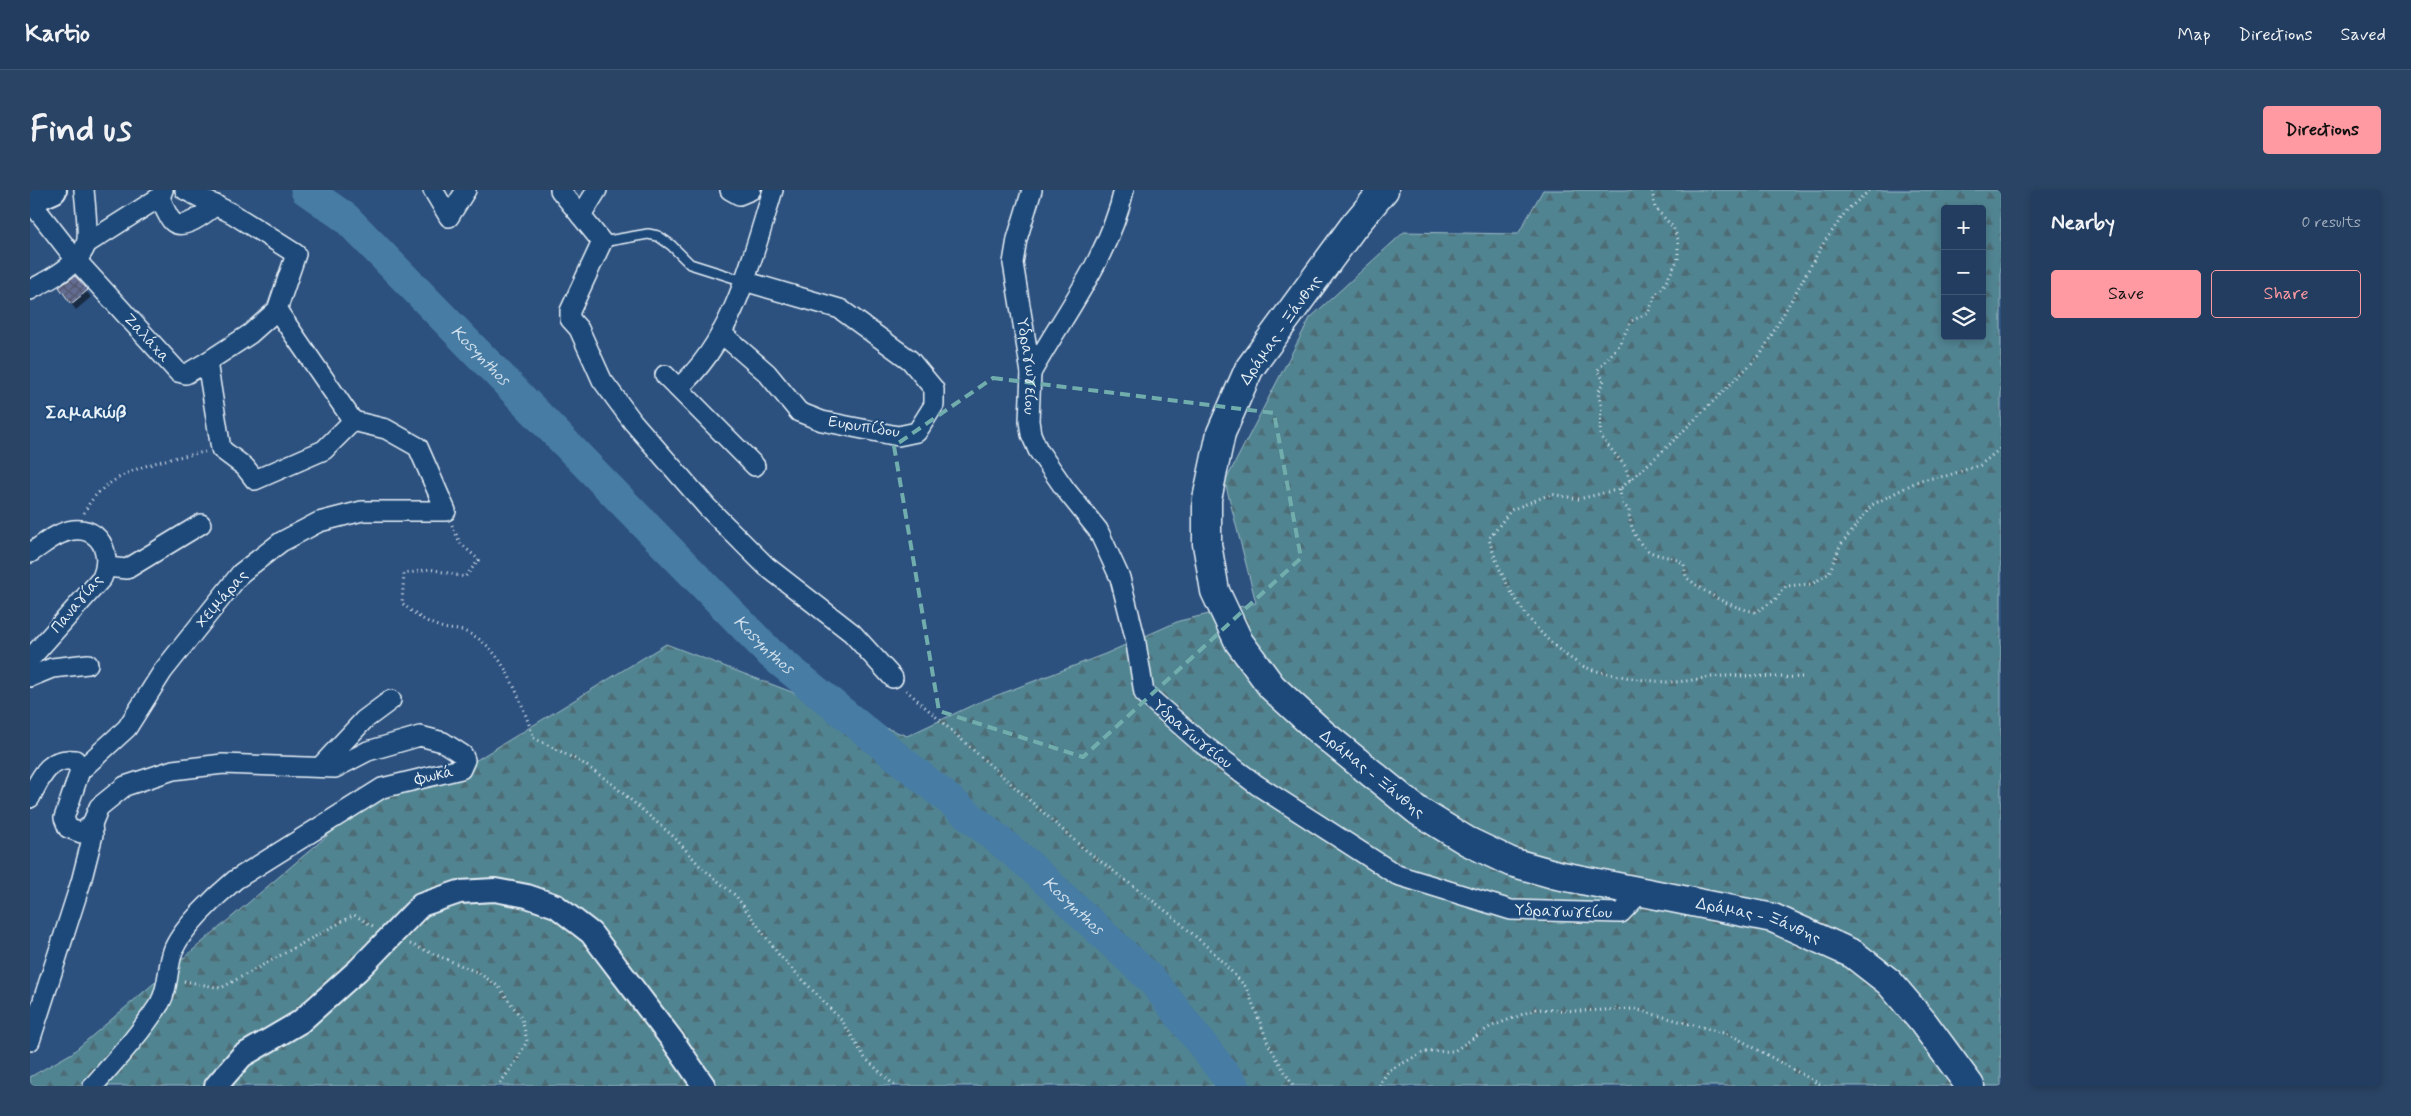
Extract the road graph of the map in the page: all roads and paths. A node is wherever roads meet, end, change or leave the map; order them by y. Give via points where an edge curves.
1 (53, 190) edge
2 (84, 190) edge
3 (185, 190) edge
4 (433, 190) edge
5 (466, 190) edge
6 (560, 190) edge
7 (597, 190) edge
8 (730, 190) edge
9 (751, 190) edge
10 (773, 190) edge
11 (1032, 190) edge
12 (1124, 190) edge
13 (1384, 190) edge
14 (1652, 190) edge
15 (1870, 190) edge
16 (161, 193) edge
17 (30, 201) edge
18 (216, 205) junction
19 (581, 216) junction
20 (602, 242) junction
21 (81, 252) junction
22 (744, 281) junction
23 (30, 290) edge
24 (277, 310) junction
25 (721, 332) junction
26 (207, 362) junction
27 (1031, 373) junction
28 (353, 421) junction
29 (2001, 448) edge
30 (221, 449) junction
31 (755, 466) dead end
32 (1630, 480) junction
33 (1620, 489) junction
34 (446, 511) junction
35 (200, 524) dead end
36 (77, 530) junction
37 (30, 553) edge
38 (106, 567) junction
39 (30, 659) edge
40 (88, 664) dead end
41 (30, 677) edge
42 (1802, 677) dead end
43 (893, 678) joint
44 (391, 700) dead end
45 (321, 766) junction
46 (80, 772) junction
47 (30, 798) edge
48 (92, 824) junction
49 (1642, 891) junction
50 (391, 936) junction
51 (169, 978) junction
52 (30, 1041) edge
53 (93, 1086) edge
54 (216, 1086) edge
55 (498, 1086) edge
56 (704, 1086) edge
57 (895, 1086) edge
58 (1293, 1086) edge
59 (1379, 1086) edge
60 (1823, 1086) edge
61 (1970, 1086) edge

1 - 17 main road
2 - 21 street
3 - 18 street
4 - 5 street via 450,217
6 - 19 street
7 - 19 street
8 - 9 street via 739,194
10 - 22 street
11 - 27 street, Υδραγωγείου via 1017,238 1013,264
12 - 27 street via 1120,209 1103,250
13 - 49 main road, Δράμας - Ξάνθης via 1249,369 1234,402 1221,433 1207,499 1207,544 1215,591 1239,642 1272,687 1322,733 1418,811 1467,841 1511,862 1557,875
14 - 32 path via 1655,208 1673,227 1678,239 1678,259 1648,312 1631,321 1619,345 1597,371 1604,380 1598,394 1601,404 1600,436 1624,466
15 - 32 path via 1847,210 1823,244 1761,354
16 - 18 street via 175,224 197,219
16 - 21 street
17 - 21 street, Ζαλάχα
18 - 24 street via 296,254
19 - 20 street
20 - 22 lane via 648,234 658,236 690,264
20 - 43 street via 570,311 570,319 579,329 602,380 633,422 707,507 766,566 852,633
21 - 23 street via 58,275
21 - 26 street, Ζαλάχα via 178,372 186,374
22 - 25 street
22 - 25 street, Ευρυπίδου via 840,309 910,360 934,389 934,405 917,432 898,436 822,421 800,412 767,373
24 - 26 street, Ζαλάχα via 250,334
24 - 28 street
25 - 31 street via 700,364 672,381
26 - 30 street
27 - 49 street, Υδραγωγείου via 1031,434 1065,489 1098,530 1120,578 1135,637 1144,693 1201,742 1257,785 1397,875 1511,910 1621,914
28 - 30 street via 324,450 260,479 251,477 245,467
28 - 34 street via 386,428 418,447
29 - 33 path via 1980,465 1920,480 1872,504 1840,546 1828,573 1812,584 1786,586 1775,600 1756,612 1736,608 1701,588 1686,577 1684,564 1672,556 1654,554 1635,537 1629,510 1621,502
30 - 36 path via 148,466 117,479 102,488 89,502
32 - 33 path
33 - 42 path via 1579,499 1551,494 1511,510 1489,538 1497,565 1514,596 1544,638 1582,666 1620,675 1667,682 1726,676
34 - 46 street, Χειμάρας via 362,511 319,522 281,542 241,573 162,671 127,728
34 - 57 path via 460,543 479,560 465,577 430,569 404,574 402,603 418,618 445,629 462,630 482,640 495,652 520,700 534,738 611,782 674,836 701,867 736,896 779,955 843,1022 865,1058
35 - 38 street via 127,569
36 - 37 street via 60,534
36 - 38 street, Παναγίας via 92,532 101,541 106,553
38 - 39 street, Παναγίας via 102,578
40 - 41 street via 52,668
43 - 58 path via 1083,848 1170,914 1212,951 1246,987 1270,1045
44 - 45 street via 364,720
45 - 48 street, Φωκά via 223,764 173,770 125,786 99,807
45 - 51 street, Φωκά via 335,768 368,751 420,736 443,742 463,755 465,760 461,769 382,788 235,880 194,920 173,951
46 - 47 street via 75,760 54,762 46,769
46 - 48 street via 64,818 68,828 82,833
48 - 52 street via 93,835 81,882
49 - 61 main road, Δράμας - Ξάνθης via 1773,918 1853,954 1889,982
50 - 51 path via 354,915 221,988
50 - 54 street via 300,1022 242,1056
50 - 55 path via 479,973 499,987 509,999 522,1019 526,1041
50 - 56 street via 421,905 459,892 495,890 556,906 591,933
51 - 53 street via 160,1002
59 - 60 path via 1388,1071 1424,1052 1454,1051 1490,1027 1536,1009 1634,1009 1732,1034

